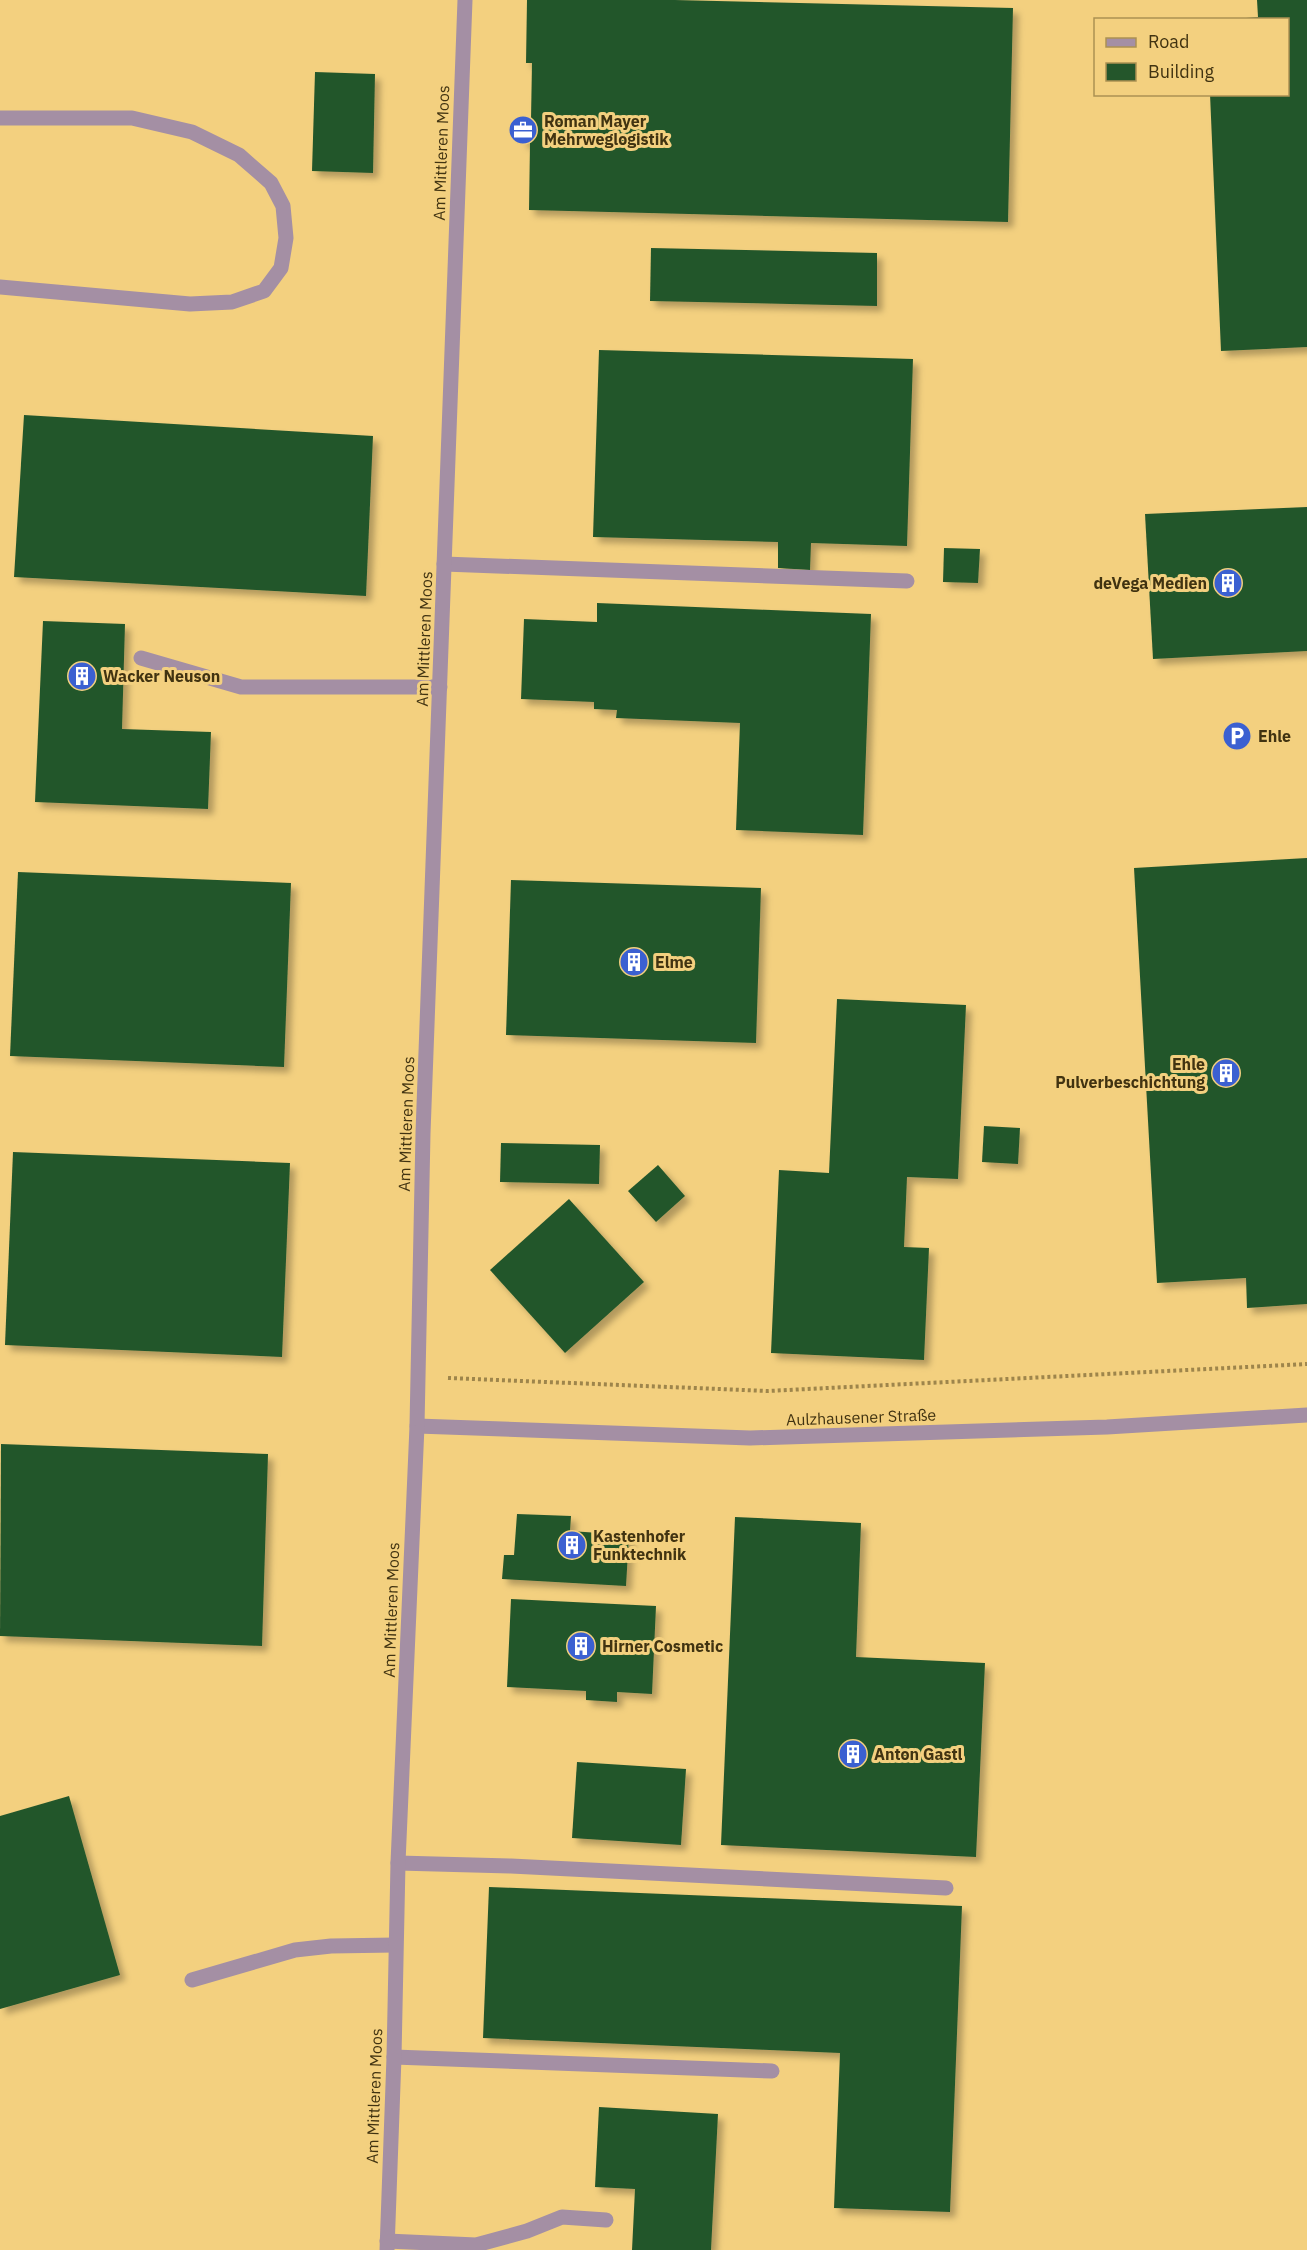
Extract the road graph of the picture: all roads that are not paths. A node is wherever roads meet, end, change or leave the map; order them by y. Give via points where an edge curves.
1 (465, 0) edge
2 (0, 118) edge
3 (0, 288) edge
4 (444, 564) junction
5 (907, 581) dead end
6 (141, 658) dead end
7 (440, 687) junction
8 (1307, 1415) edge
9 (417, 1426) junction
10 (398, 1863) junction
11 (946, 1888) dead end
12 (395, 1945) junction
13 (192, 1980) dead end
14 (394, 2057) junction
15 (772, 2071) dead end
16 (606, 2220) dead end
17 (387, 2245) edge

1 - 4 street, Am Mittleren Moos
2 - 3 street via 132,118 192,132 239,155 271,183 283,206 286,238 281,268 264,291 232,302 190,304
4 - 5 street
4 - 7 street, Am Mittleren Moos
6 - 7 street via 241,687
7 - 9 street, Am Mittleren Moos via 423,1133
8 - 9 street, Aulzhausener Straße via 1096,1428 750,1438
9 - 10 street, Am Mittleren Moos
10 - 11 street
10 - 12 street, Am Mittleren Moos
12 - 13 street via 295,1950
12 - 14 street, Am Mittleren Moos
14 - 15 street
14 - 17 street, Am Mittleren Moos
16 - 17 street via 562,2217 476,2245

